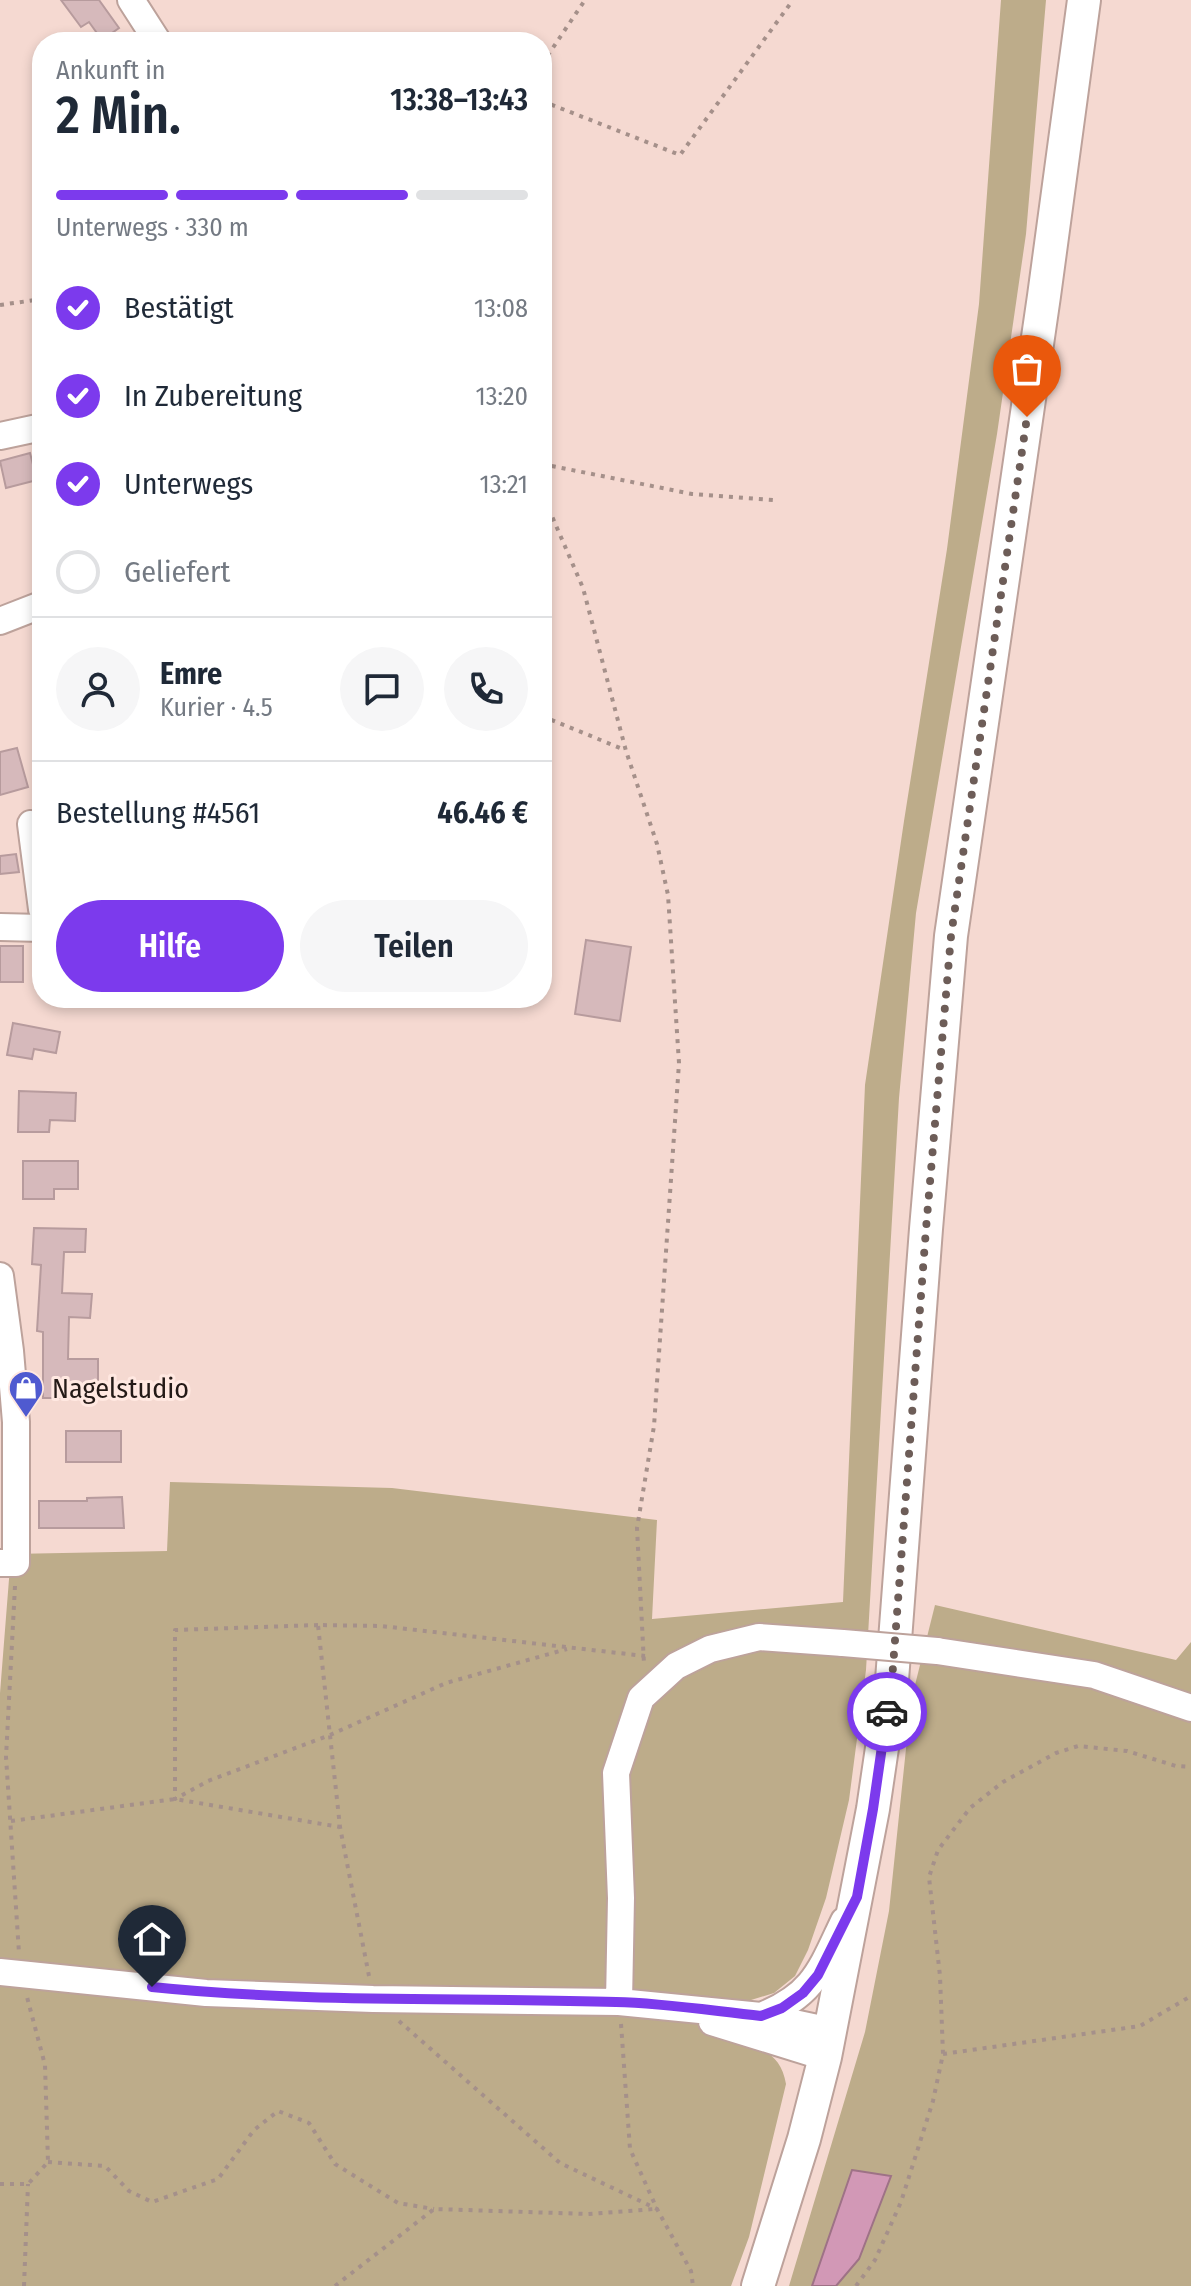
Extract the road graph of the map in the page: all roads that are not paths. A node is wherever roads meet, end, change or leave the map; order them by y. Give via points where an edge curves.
1 (131, 0) edge
2 (1084, 0) edge
3 (152, 32) edge
4 (32, 429) edge
5 (0, 436) edge
6 (32, 609) edge
7 (0, 621) edge
8 (31, 824) dead end
9 (32, 832) edge
10 (0, 927) edge
11 (32, 928) edge
12 (0, 1276) edge
13 (5, 1351) edge
14 (8, 1431) edge
15 (8, 1563) edge
16 (1191, 1708) edge
17 (857, 1897) junction
18 (10, 1972) edge
19 (619, 2002) junction
20 (659, 2005) junction
21 (761, 2016) junction
22 (828, 2044) junction
23 (758, 2286) edge

1 - 3 street
2 - 17 main road via 951,936 892,1680
4 - 5 street
6 - 7 street
8 - 9 street
10 - 11 street
12 - 13 street
13 - 14 street
14 - 15 street
16 - 19 street, bridge via 1094,1675 843,1643 759,1637 710,1649 676,1666 641,1698 616,1773
17 - 21 street via 818,1975 803,1993
17 - 22 main road
18 - 19 street via 206,1993
19 - 20 street
20 - 21 street
20 - 22 street
21 - 22 street
22 - 23 main road

